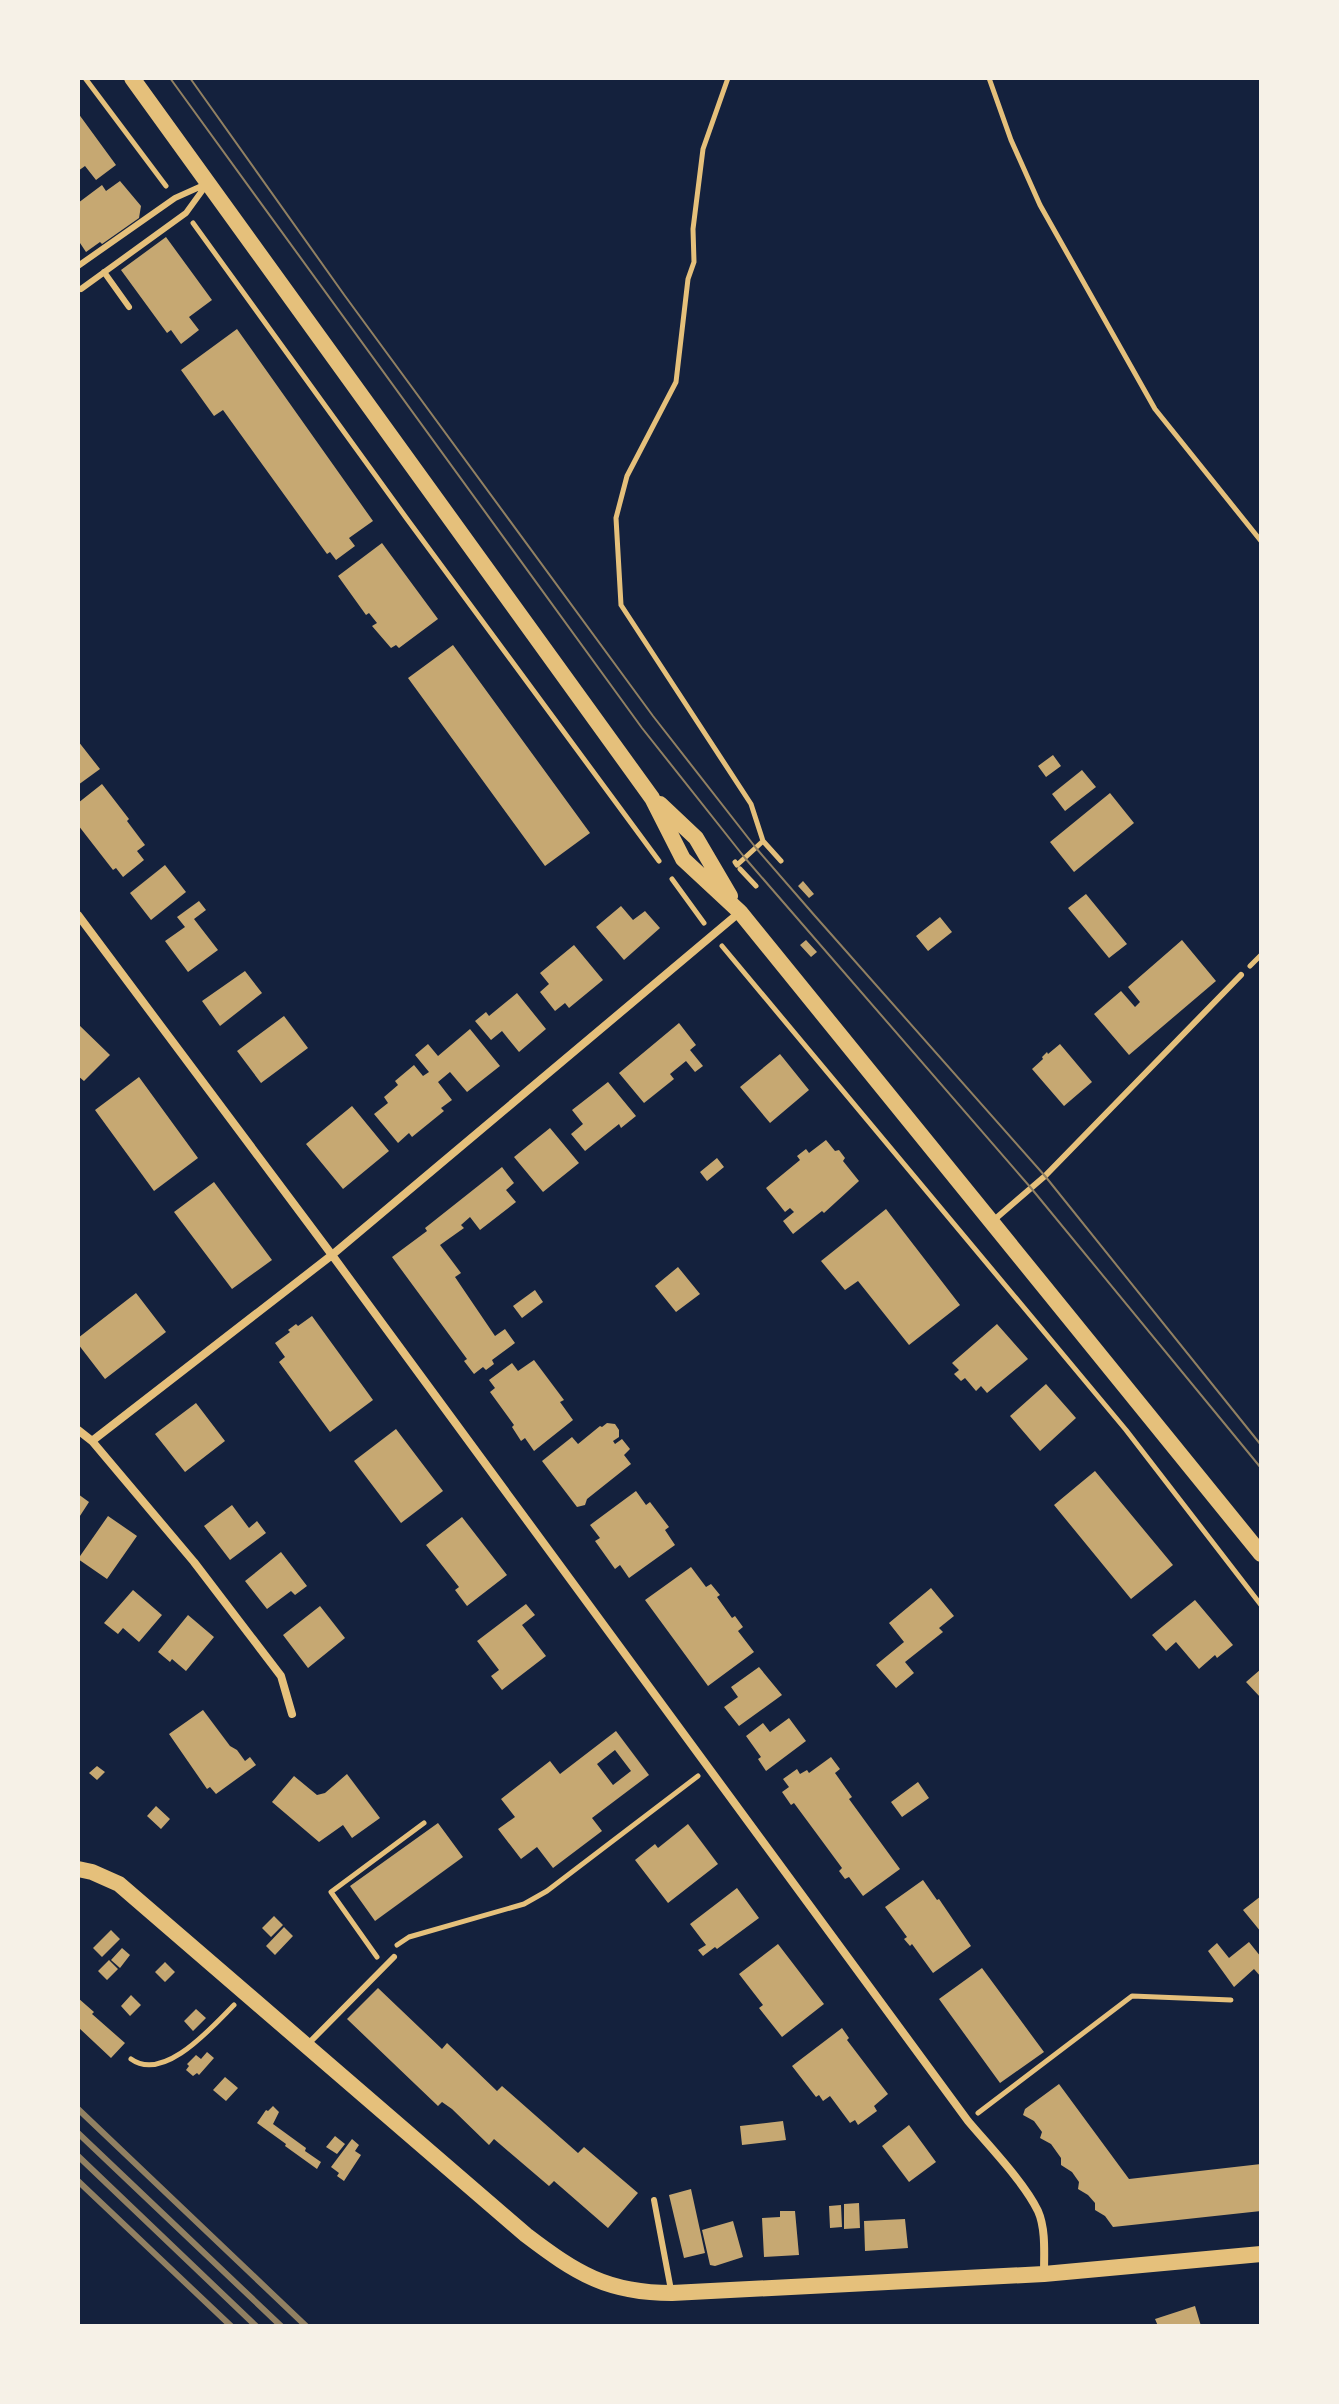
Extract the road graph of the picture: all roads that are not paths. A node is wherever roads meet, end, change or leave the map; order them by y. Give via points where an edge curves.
1 (132, 78) edge
2 (207, 184) junction
3 (78, 266) edge
4 (104, 272) junction
5 (81, 289) dead end
6 (129, 307) dead end
7 (740, 912) junction
8 (78, 915) edge
9 (1241, 975) dead end
10 (991, 1222) junction
11 (332, 1255) junction
12 (78, 1430) edge
13 (92, 1441) junction
14 (1261, 1554) edge
15 (292, 1714) dead end
16 (78, 1869) edge
17 (394, 1957) dead end
18 (307, 2045) junction
19 (654, 2200) dead end
20 (1261, 2254) edge
21 (1044, 2274) junction
22 (672, 2293) junction

1 - 2 main road
2 - 3 lane via 175,198
2 - 4 lane via 186,213
2 - 7 main road via 652,798 696,838
4 - 5 lane
4 - 6 lane
7 - 10 main road
7 - 11 street
8 - 11 street
9 - 10 lane via 1045,1176
10 - 14 main road
11 - 13 street
11 - 21 street via 968,2121 1013,2175 1038,2211
12 - 13 street
13 - 15 street via 281,1676
16 - 18 main road via 119,1884
17 - 18 lane
18 - 22 main road via 562,2262 625,2290
19 - 22 lane
20 - 21 main road
21 - 22 main road

